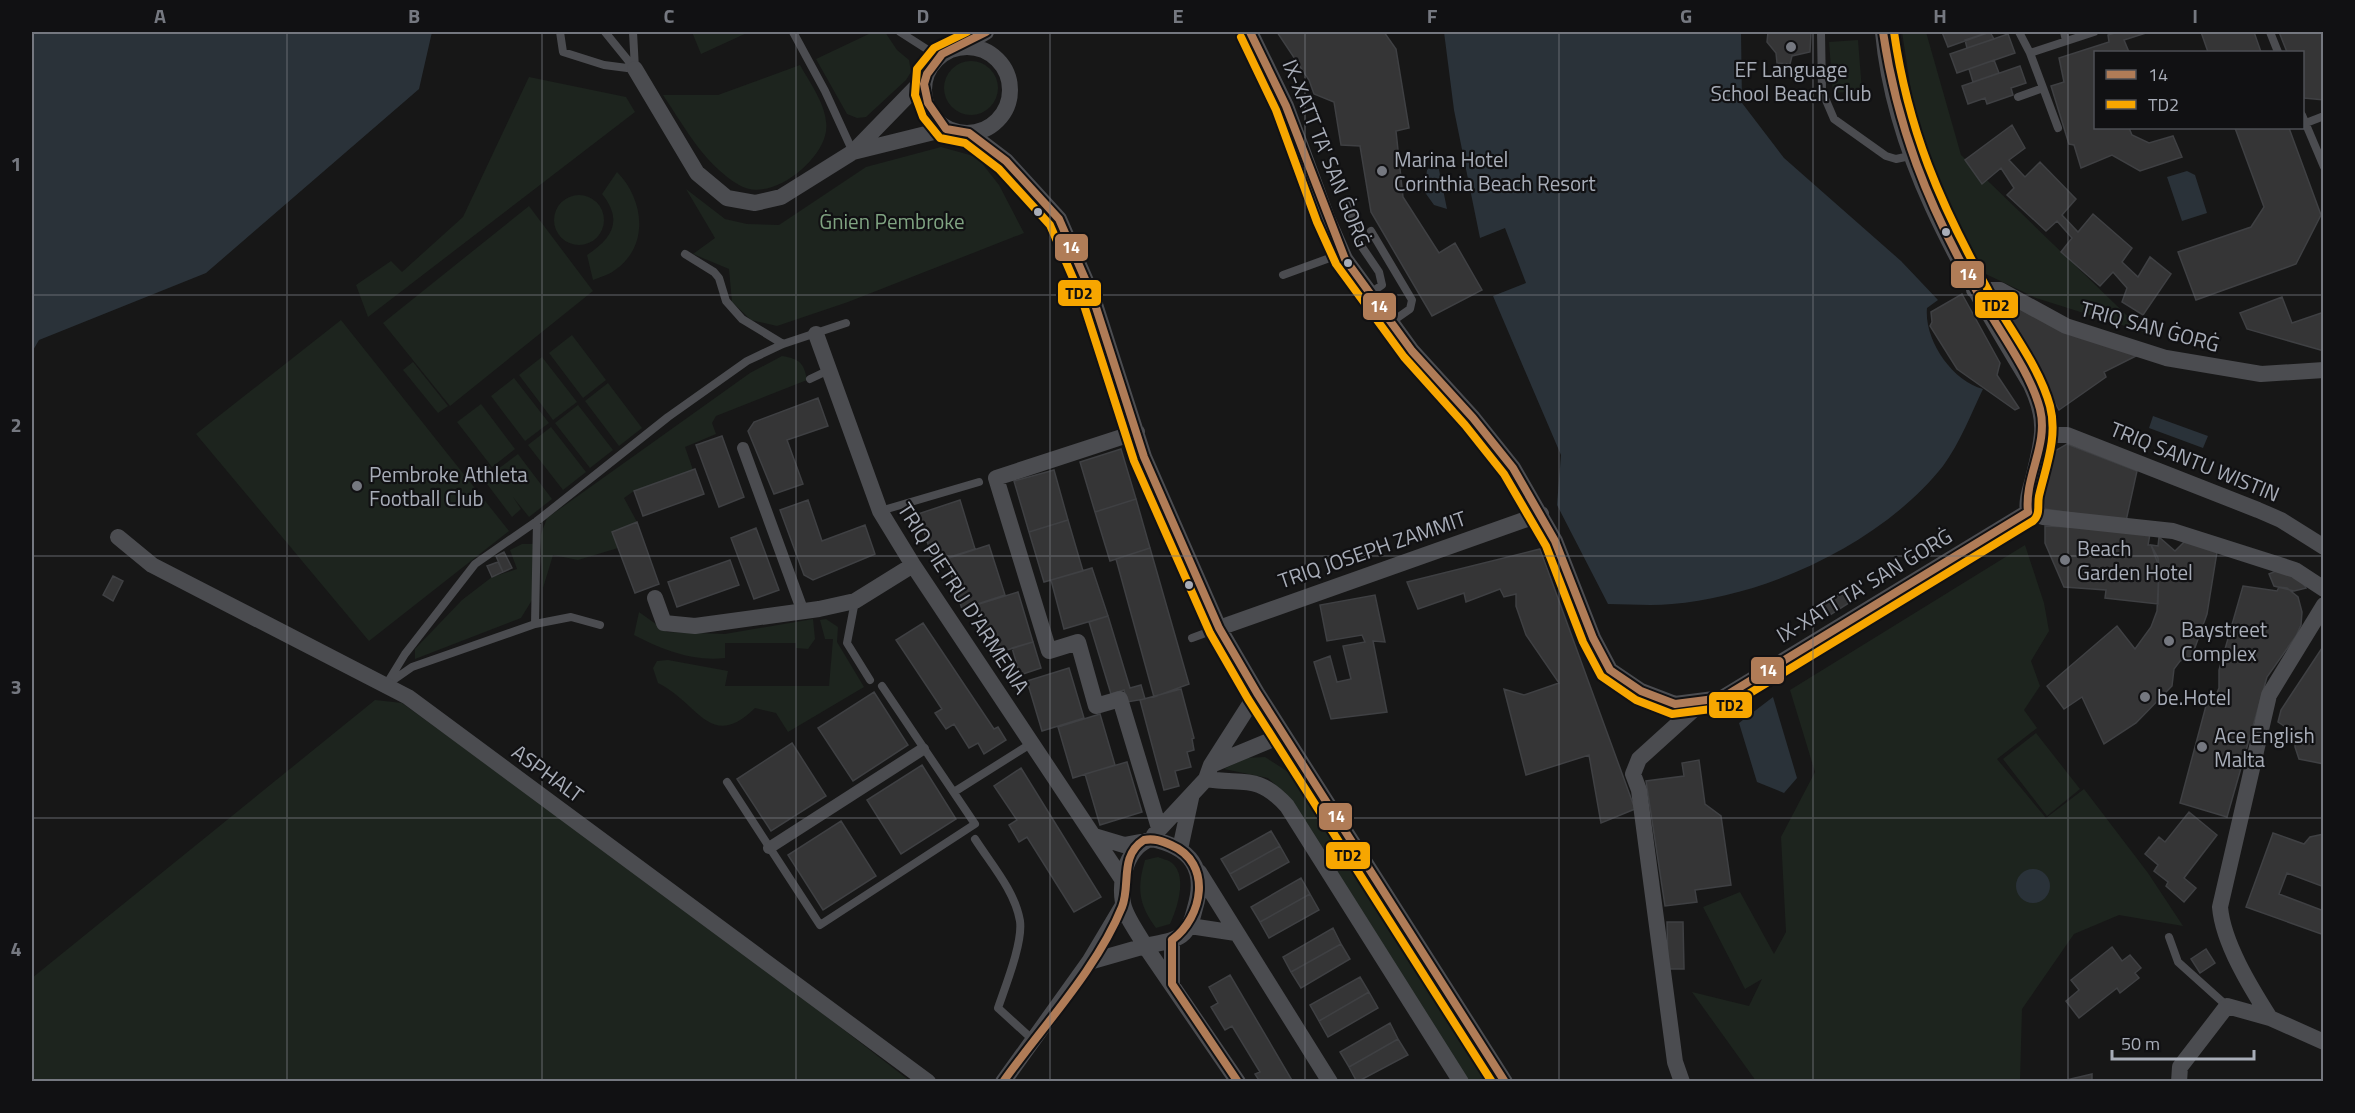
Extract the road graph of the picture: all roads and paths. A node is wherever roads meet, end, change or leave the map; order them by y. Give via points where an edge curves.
1 (560, 32) edge
2 (605, 32) edge
3 (633, 32) edge
4 (793, 32) edge
5 (900, 32) edge
6 (986, 32) edge
7 (1250, 32) edge
8 (1821, 32) edge
9 (1883, 32) edge
10 (2019, 32) edge
11 (2064, 32) edge
12 (2094, 32) edge
13 (2270, 32) edge
14 (2066, 41) junction
15 (961, 47) junction
16 (2278, 51) edge
17 (2030, 53) junction
18 (939, 57) junction
19 (635, 69) junction
20 (925, 78) junction
21 (2043, 88) junction
22 (2018, 97) dead end
23 (2324, 116) edge
24 (2304, 119) edge
25 (2058, 128) dead end
26 (946, 129) junction
27 (969, 133) junction
28 (853, 152) junction
29 (1910, 156) junction
30 (2324, 167) edge
31 (1348, 204) dead end
32 (1371, 231) dead end
33 (1341, 250) junction
34 (685, 254) dead end
35 (1283, 275) dead end
36 (1974, 290) junction
37 (1369, 294) junction
38 (846, 323) dead end
39 (1389, 323) junction
40 (816, 334) junction
41 (783, 344) junction
42 (830, 370) junction
43 (2324, 370) edge
44 (810, 379) dead end
45 (1137, 432) junction
46 (2044, 435) junction
47 (743, 448) dead end
48 (979, 482) dead end
49 (880, 510) junction
50 (2028, 512) junction
51 (1541, 514) junction
52 (537, 521) junction
53 (118, 537) dead end
54 (2324, 547) edge
55 (912, 564) junction
56 (2324, 589) edge
57 (655, 598) dead end
58 (855, 601) junction
59 (2324, 605) edge
60 (803, 612) junction
61 (535, 624) junction
62 (600, 626) dead end
63 (1219, 628) junction
64 (1192, 638) dead end
65 (870, 680) dead end
66 (386, 685) junction
67 (882, 686) dead end
68 (1257, 693) junction
69 (1703, 701) junction
70 (1283, 735) junction
71 (1032, 743) junction
72 (923, 749) junction
73 (1208, 772) junction
74 (727, 782) dead end
75 (954, 792) junction
76 (1191, 798) junction
77 (1150, 836) junction
78 (1094, 837) junction
79 (975, 839) dead end
80 (769, 848) junction
81 (1180, 849) junction
82 (1199, 872) junction
83 (1124, 882) junction
84 (1123, 905) junction
85 (1190, 926) junction
86 (1236, 933) junction
87 (2169, 937) dead end
88 (1172, 940) junction
89 (1145, 946) junction
90 (1089, 962) junction
91 (1172, 984) junction
92 (2227, 1006) junction
93 (2270, 1018) junction
94 (2322, 1039) edge
95 (1032, 1040) junction
96 (928, 1082) edge
97 (1003, 1082) edge
98 (1238, 1082) edge
99 (1330, 1082) edge
100 (1461, 1082) edge
101 (1505, 1082) edge
102 (1682, 1082) edge
103 (2179, 1082) edge

1 - 19 lane via 563,52 604,65
2 - 19 lane
3 - 19 lane
4 - 28 lane
5 - 18 lane
6 - 15 street
7 - 33 street, IX-XATT TA' SAN ĠORĠ via 1286,106
8 - 29 lane via 1822,91 1834,119 1886,156
9 - 29 street via 1895,104
10 - 17 lane
11 - 14 lane
12 - 14 lane
13 - 16 lane
14 - 17 lane
15 - 18 street
15 - 27 street via 976,47 990,53 1001,63 1010,88 1004,112 994,123
17 - 21 lane
18 - 20 street
19 - 28 street via 697,173 727,198 755,203 781,197
20 - 26 street via 927,106
20 - 28 street
21 - 22 lane
21 - 25 lane
23 - 24 lane
24 - 30 lane
26 - 27 street
26 - 28 street
27 - 45 street via 1006,161 1059,219 1092,295
29 - 36 street via 1941,230
31 - 37 lane via 1362,247 1381,278 1382,285
32 - 39 lane via 1412,300 1410,309
33 - 35 lane
33 - 37 street, IX-XATT TA' SAN ĠORĠ
34 - 41 lane via 714,272 726,301 742,319
36 - 43 street, TRIQ SAN ĠORĠ via 2000,290 2066,326 2166,358 2261,374
36 - 46 street via 2038,400
37 - 39 street, IX-XATT TA' SAN ĠORĠ
38 - 40 lane
39 - 51 street, IX-XATT TA' SAN ĠORĠ via 1513,468
40 - 41 lane
40 - 42 street, TRIQ PIETRU D'ARMENIA
41 - 52 lane via 747,362 668,417
42 - 44 lane
42 - 49 street, TRIQ PIETRU D'ARMENIA
45 - 63 street via 1144,457
45 - 77 street via 996,478 1049,651 1078,642 1096,706 1120,699
46 - 50 street
46 - 54 street, TRIQ SANTU WISTIN via 2067,435 2247,506 2281,520
47 - 60 street
48 - 49 lane
49 - 55 street, TRIQ PIETRU D'ARMENIA
50 - 56 street via 2043,518 2173,531 2295,570
50 - 69 street, IX-XATT TA' SAN ĠORĠ via 1722,698
51 - 63 street, TRIQ JOSEPH ZAMMIT
51 - 69 street, IX-XATT TA' SAN ĠORĠ via 1610,670 1656,698 1675,704
52 - 61 lane
52 - 66 lane via 475,564 405,654
53 - 66 street, ASPHALT via 152,565
55 - 58 street
55 - 71 street, TRIQ PIETRU D'ARMENIA
57 - 60 street via 664,622 695,626
58 - 60 street
58 - 65 lane via 847,643
59 - 93 street via 2269,695 2220,907 2222,926
61 - 62 lane via 571,617
61 - 66 lane via 412,667
63 - 64 lane
63 - 68 street
66 - 96 street, ASPHALT via 408,697
67 - 72 lane
68 - 70 street
68 - 73 street
69 - 102 street via 1639,759 1633,774 1639,790 1675,1062
70 - 73 street
70 - 101 street
71 - 75 lane
71 - 78 street, TRIQ PIETRU D'ARMENIA
72 - 75 lane
72 - 80 street
73 - 76 street
73 - 100 street via 1271,789 1287,806
74 - 80 lane
75 - 80 lane via 975,824 820,925
76 - 77 street
76 - 81 street
77 - 78 street via 1124,845
77 - 81 street
77 - 83 street via 1128,862
78 - 83 street, TRIQ PIETRU D'ARMENIA
79 - 95 lane via 1006,884 1020,922 1013,964 998,1008
81 - 82 street
82 - 85 street via 1197,903
82 - 86 street
83 - 84 street
84 - 89 street
84 - 90 street
85 - 86 street
85 - 88 street
86 - 99 street
87 - 92 lane via 2178,962
88 - 89 street
88 - 91 street
89 - 90 street
89 - 91 street
90 - 95 street
91 - 98 street
92 - 93 street
92 - 103 street via 2180,1067
93 - 94 street
95 - 97 street

